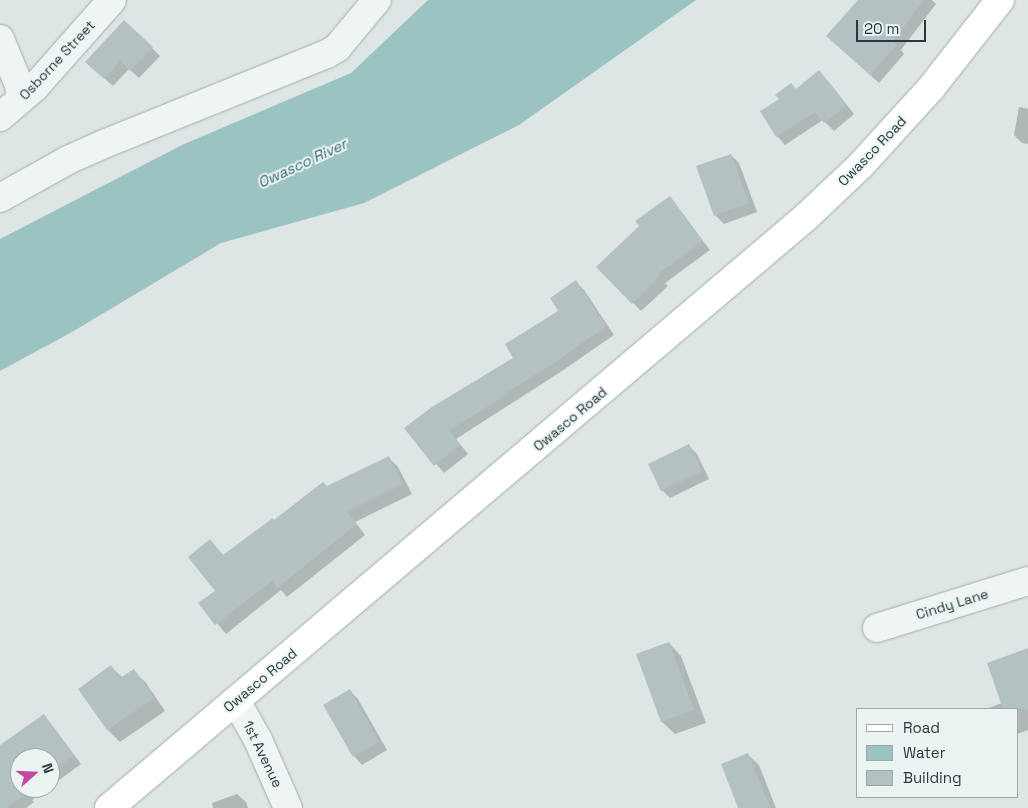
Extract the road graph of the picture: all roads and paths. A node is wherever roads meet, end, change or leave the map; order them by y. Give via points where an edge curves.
1 (112, 0) edge
2 (377, 0) edge
3 (1000, 0) edge
4 (0, 39) edge
5 (21, 99) junction
6 (0, 117) edge
7 (0, 198) edge
8 (1028, 582) edge
9 (877, 628) dead end
10 (236, 701) junction
11 (109, 808) edge
12 (288, 808) edge

1 - 5 street, Osborne Street
2 - 7 street via 337,48 327,54 104,144
3 - 10 main road, Owasco Road via 931,88 861,165 805,218
4 - 5 street via 19,84
5 - 6 street, Osborne Street
8 - 9 street, Cindy Lane
10 - 11 main road, Owasco Road
10 - 12 street, 1st Avenue via 258,740

